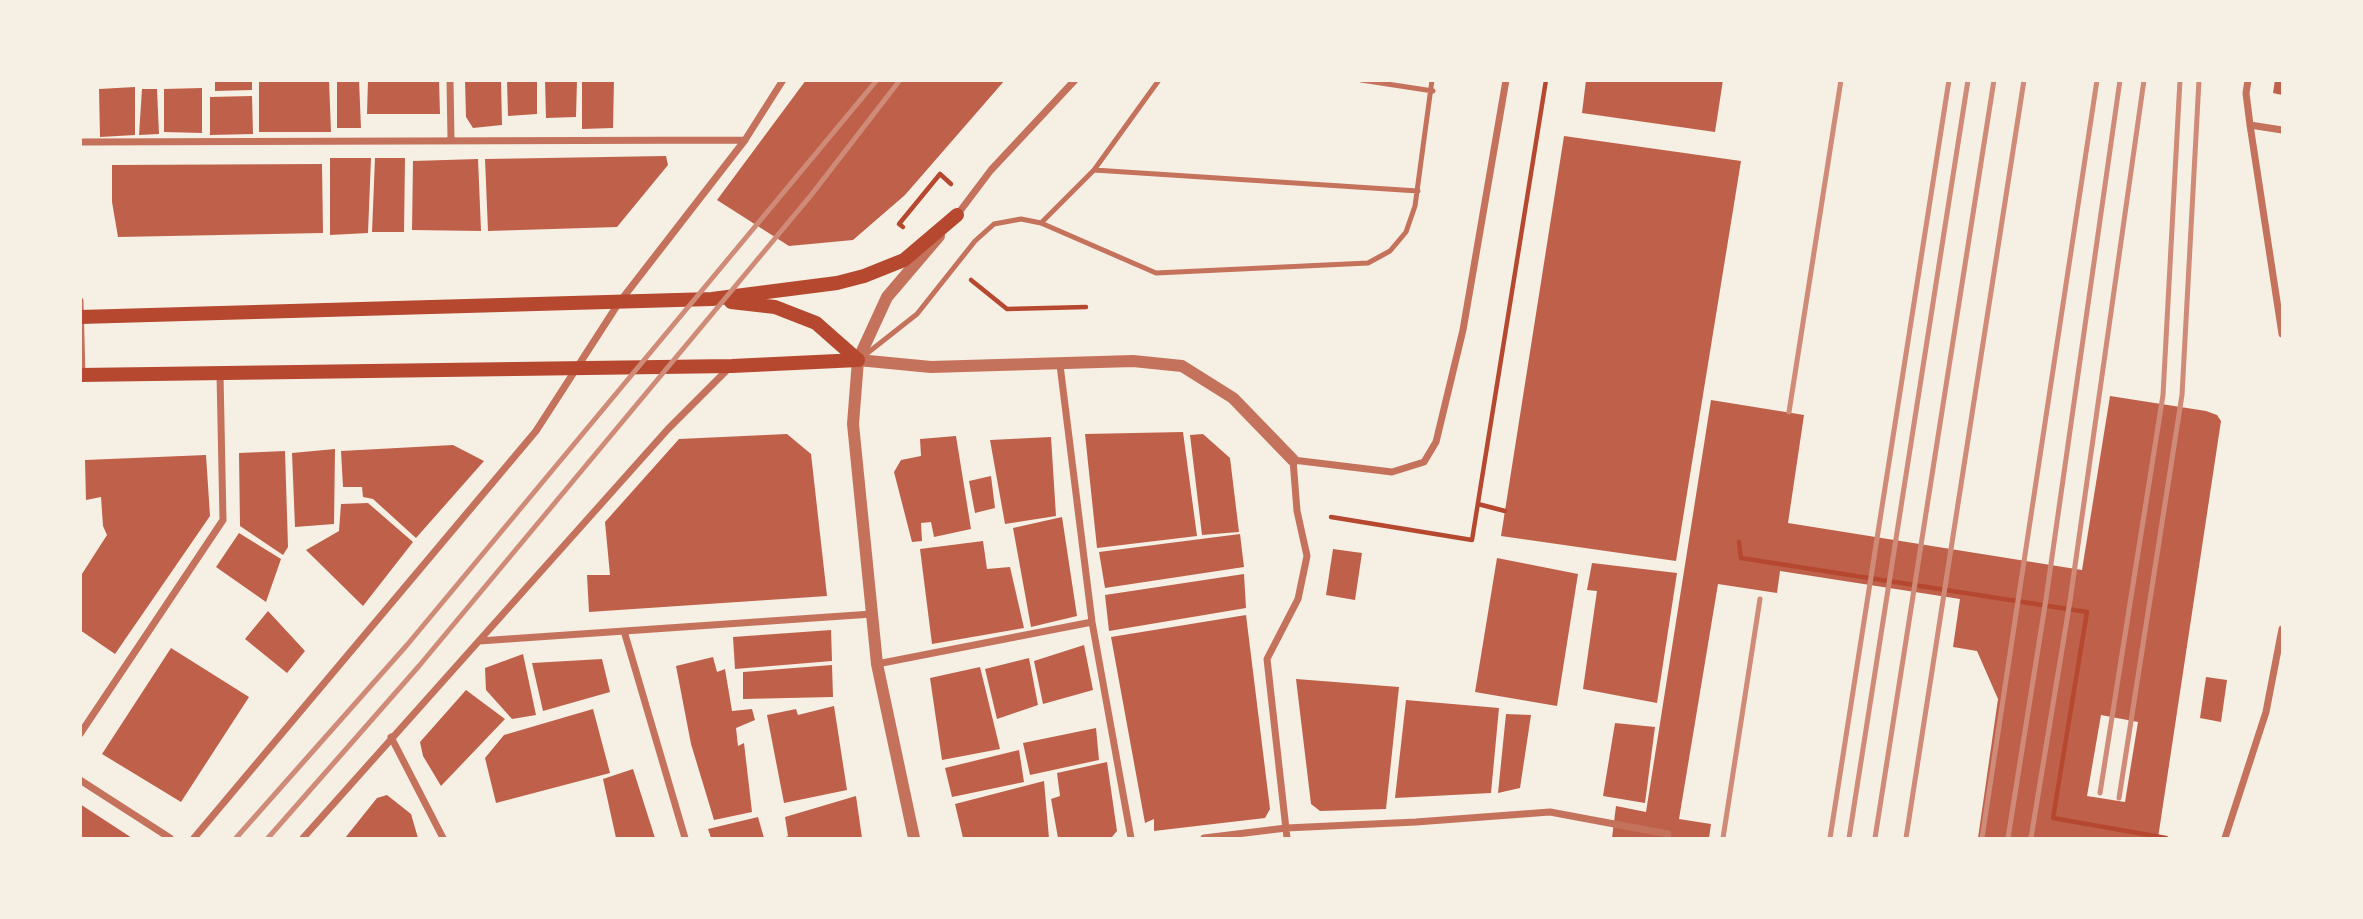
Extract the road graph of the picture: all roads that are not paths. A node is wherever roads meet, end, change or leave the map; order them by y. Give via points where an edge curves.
1 (450, 80) edge
2 (783, 80) edge
3 (1076, 80) edge
4 (1159, 80) edge
5 (1361, 80) edge
6 (1432, 80) edge
7 (1506, 80) edge
8 (2248, 80) edge
9 (1433, 91) junction
10 (2250, 125) junction
11 (2283, 130) edge
12 (451, 140) junction
13 (745, 140) junction
14 (80, 142) edge
15 (1094, 170) junction
16 (1418, 191) junction
17 (957, 215) junction
18 (1041, 223) junction
19 (712, 299) junction
20 (80, 302) edge
21 (618, 304) junction
22 (81, 317) edge
23 (2283, 334) edge
24 (858, 360) junction
25 (1060, 365) junction
26 (732, 366) junction
27 (577, 368) junction
28 (220, 373) junction
29 (81, 375) edge
30 (1293, 460) junction
31 (872, 614) junction
32 (1093, 622) junction
33 (2283, 629) edge
34 (624, 631) junction
35 (479, 641) junction
36 (877, 664) junction
37 (80, 734) edge
38 (391, 737) junction
39 (80, 780) edge
40 (1286, 828) junction
41 (170, 838) edge
42 (194, 838) edge
43 (303, 838) edge
44 (443, 838) edge
45 (685, 838) edge
46 (914, 838) edge
47 (1130, 838) edge
48 (1204, 838) edge
49 (1287, 838) edge
50 (1667, 838) edge
51 (2225, 838) edge

1 - 12 street
2 - 13 street
3 - 17 street via 990,170
4 - 15 lane
5 - 9 lane
6 - 9 lane
7 - 30 street via 1463,330 1436,442 1424,462 1392,472
8 - 10 street
9 - 16 lane
10 - 11 street
10 - 23 street
12 - 13 street
12 - 14 street
13 - 21 street
15 - 16 lane
15 - 18 lane
16 - 18 lane via 1406,232 1390,251 1368,263 1156,273
17 - 19 main road via 904,260 864,276
17 - 24 street via 887,297
18 - 24 lane via 1021,219 993,224 917,314
19 - 21 main road
19 - 24 main road via 775,307 816,323
20 - 22 street
21 - 22 main road
21 - 27 street
22 - 29 street
24 - 25 street via 930,367
24 - 26 main road
24 - 31 street via 854,449
25 - 30 street via 1133,361 1182,366 1233,398
25 - 32 street
26 - 27 main road
26 - 35 street via 668,429
27 - 28 main road
27 - 42 street via 536,431
28 - 29 main road
28 - 37 street via 223,520
30 - 40 street via 1307,556 1298,599 1267,659
31 - 34 street
31 - 36 street
32 - 36 street
32 - 47 street
33 - 51 street via 2266,712
34 - 35 street
34 - 45 street
35 - 38 street
36 - 46 street
38 - 43 street
38 - 44 street
39 - 41 street
40 - 48 street
40 - 49 street
40 - 50 street via 1550,812 1668,834

